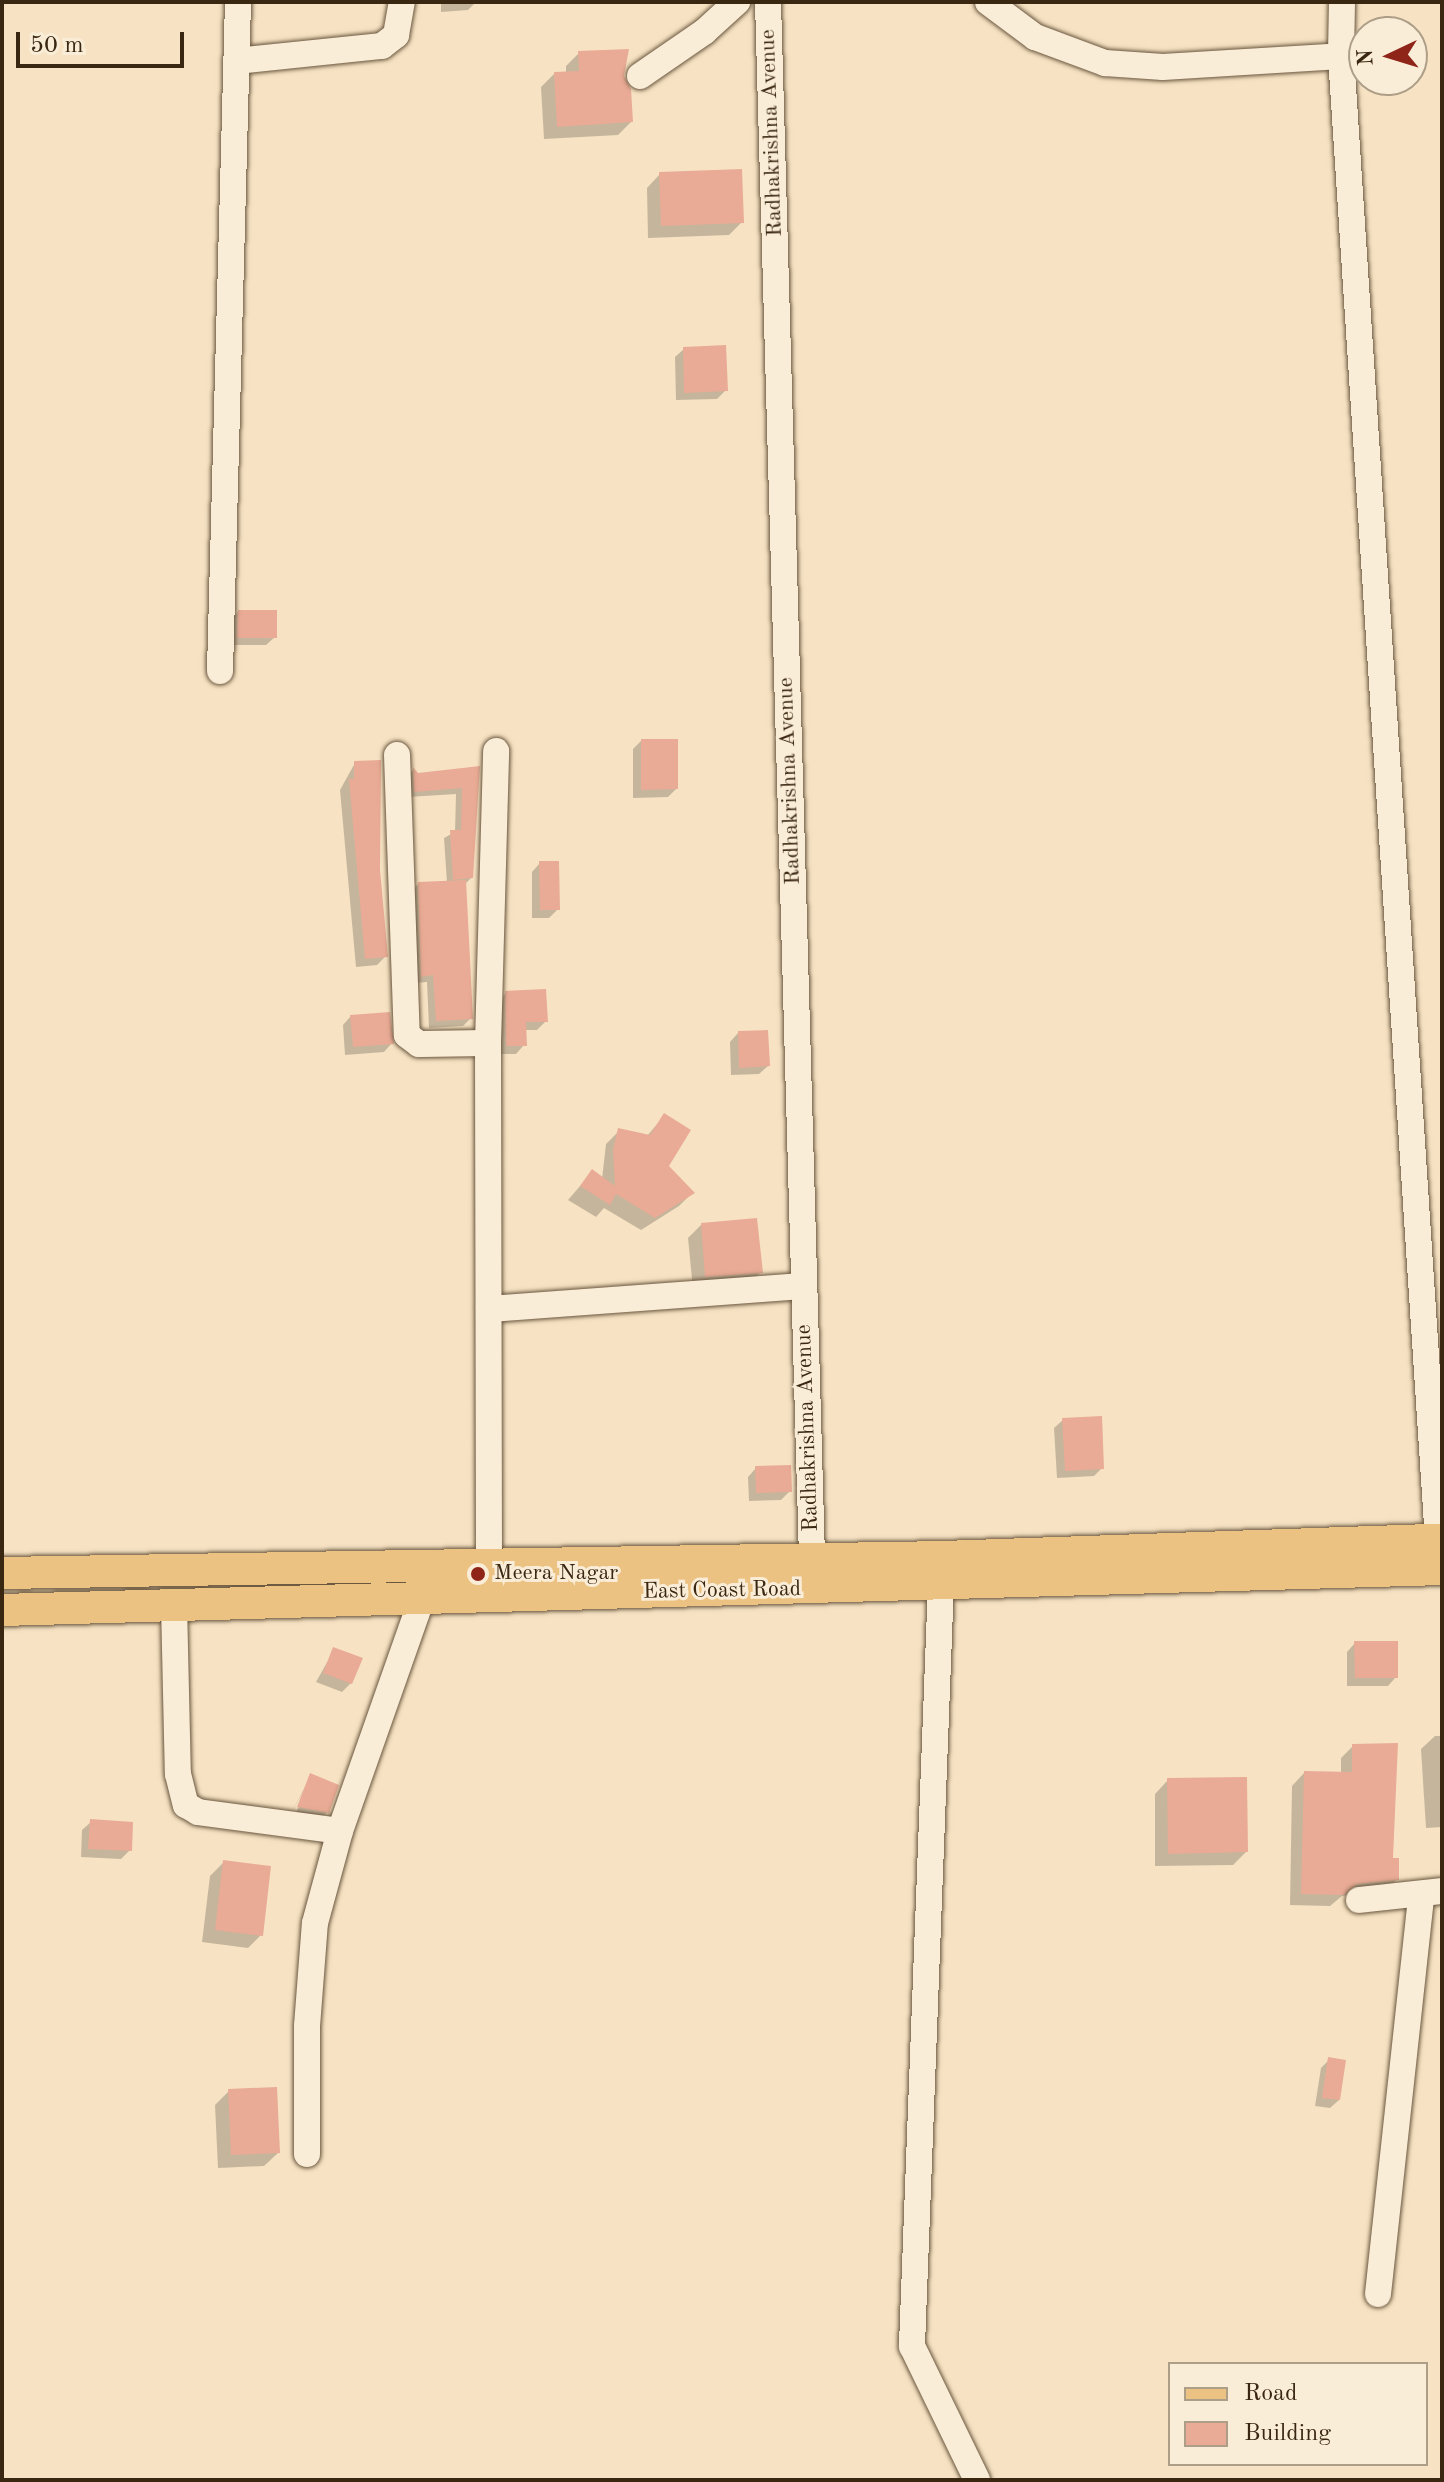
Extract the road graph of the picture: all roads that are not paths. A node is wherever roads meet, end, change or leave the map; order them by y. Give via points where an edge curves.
1 (238, 2) edge
2 (402, 2) edge
3 (737, 2) edge
4 (768, 2) edge
5 (988, 2) edge
6 (1342, 2) edge
7 (1341, 56) junction
8 (236, 61) junction
9 (640, 76) dead end
10 (220, 671) dead end
11 (496, 751) dead end
12 (397, 755) dead end
13 (488, 1043) junction
14 (803, 1286) junction
15 (489, 1309) junction
16 (1441, 1550) edge
17 (812, 1559) junction
18 (489, 1563) junction
19 (2, 1573) edge
20 (941, 1583) junction
21 (422, 1598) junction
22 (174, 1604) junction
23 (2, 1610) edge
24 (340, 1831) junction
25 (1431, 1893) edge
26 (1359, 1900) dead end
27 (307, 2154) dead end
28 (1378, 2294) dead end
29 (977, 2480) edge

1 - 8 street
2 - 8 street via 396,35 382,46
3 - 9 street
4 - 14 street, Radhakrishna Avenue
5 - 7 street via 1035,37 1105,63 1163,67
6 - 7 street
7 - 16 street
8 - 10 street
11 - 13 street
12 - 13 street via 407,1035 419,1044
13 - 15 street
14 - 15 street
14 - 17 street, Radhakrishna Avenue
15 - 18 street
16 - 17 main road, East Coast Road
16 - 20 main road, East Coast Road
17 - 18 main road, East Coast Road
18 - 19 main road, East Coast Road
20 - 21 main road, East Coast Road
20 - 29 street via 912,2346
21 - 22 main road, East Coast Road
21 - 24 street
22 - 23 main road, East Coast Road
22 - 24 street via 178,1774 186,1805 198,1812
24 - 27 street via 315,1923 307,2026
25 - 26 street
25 - 28 street

